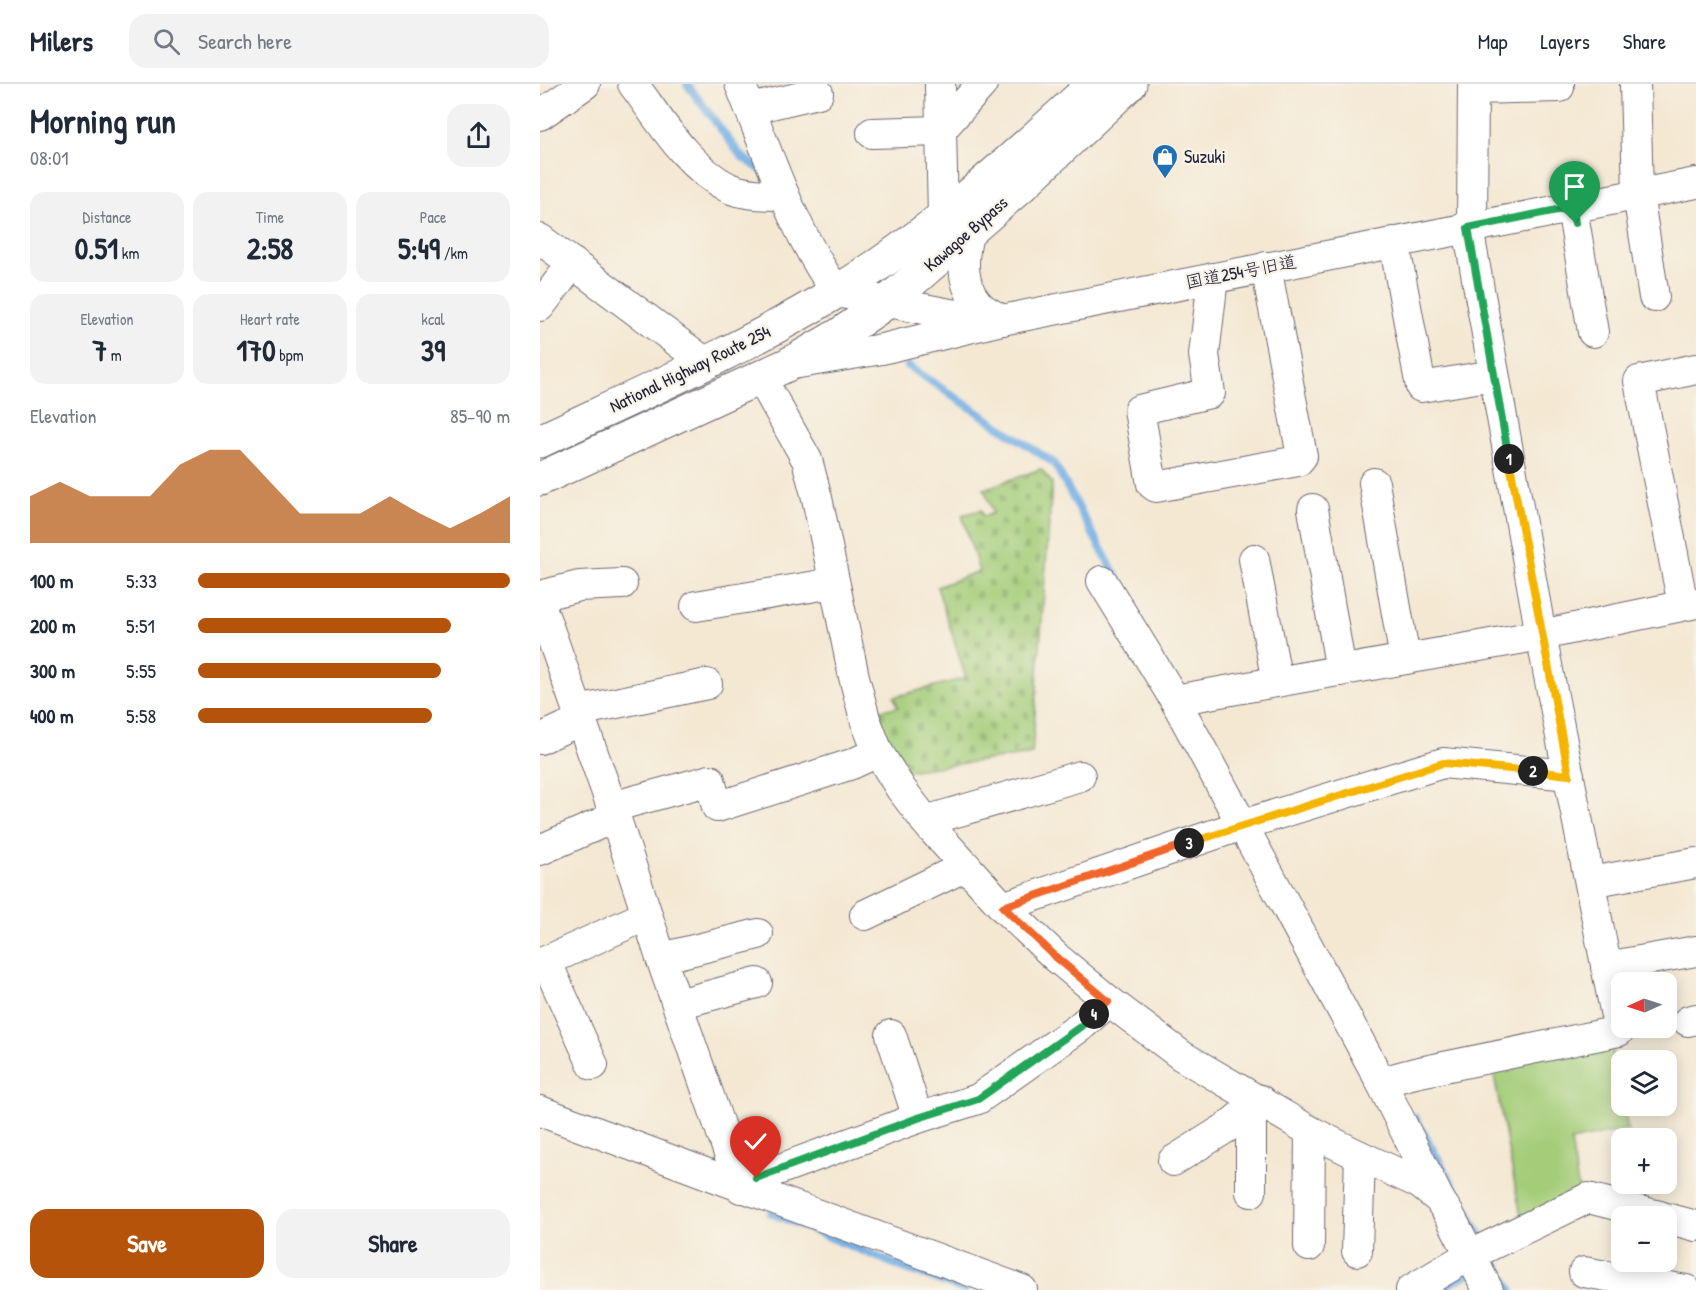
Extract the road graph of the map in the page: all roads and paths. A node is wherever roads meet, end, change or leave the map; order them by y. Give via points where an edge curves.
1 (585, 84) edge
2 (633, 84) edge
3 (940, 84) edge
4 (982, 84) edge
5 (1094, 84) edge
6 (1130, 84) edge
7 (1559, 84) edge
8 (1635, 84) edge
9 (1474, 86) edge
10 (818, 93) dead end
11 (745, 97) edge
12 (540, 116) edge
13 (940, 131) junction
14 (872, 133) dead end
15 (1696, 183) edge
16 (1638, 194) junction
17 (784, 195) junction
18 (1572, 207) junction
19 (956, 224) junction
20 (1470, 228) junction
21 (540, 239) edge
22 (1394, 242) junction
23 (573, 263) junction
24 (1266, 267) junction
25 (1213, 278) junction
26 (837, 292) junction
27 (1654, 297) dead end
28 (887, 302) junction
29 (540, 306) edge
30 (1002, 320) junction
31 (1593, 332) dead end
32 (706, 363) junction
33 (1696, 369) edge
34 (774, 372) junction
35 (1494, 375) junction
36 (540, 441) edge
37 (540, 479) edge
38 (1374, 483) dead end
39 (1313, 509) dead end
40 (1254, 559) dead end
41 (1102, 581) dead end
42 (834, 583) junction
43 (622, 584) dead end
44 (540, 596) edge
45 (540, 604) edge
46 (1690, 604) edge
47 (696, 606) dead end
48 (1541, 635) junction
49 (1405, 659) junction
50 (1341, 671) junction
51 (1277, 682) junction
52 (707, 684) dead end
53 (1175, 700) junction
54 (580, 716) junction
55 (540, 740) edge
56 (878, 752) junction
57 (1569, 775) junction
58 (1080, 776) dead end
59 (613, 812) junction
60 (925, 821) junction
61 (1242, 825) junction
62 (540, 850) edge
63 (1696, 863) edge
64 (966, 867) junction
65 (1590, 882) junction
66 (1003, 907) junction
67 (647, 915) junction
68 (865, 915) dead end
69 (758, 934) dead end
70 (1696, 951) edge
71 (661, 958) junction
72 (543, 962) edge
73 (1606, 967) junction
74 (758, 983) dead end
75 (1108, 1001) junction
76 (678, 1004) junction
77 (891, 1035) dead end
78 (593, 1065) dead end
79 (1381, 1082) junction
80 (1256, 1104) junction
81 (540, 1111) edge
82 (918, 1118) junction
83 (1311, 1131) junction
84 (1360, 1156) junction
85 (1173, 1161) dead end
86 (743, 1188) junction
87 (1251, 1192) dead end
88 (1439, 1199) junction
89 (1620, 1206) edge
90 (1677, 1221) edge
91 (1696, 1226) edge
92 (1309, 1246) dead end
93 (1357, 1251) dead end
94 (1481, 1263) edge
95 (1584, 1272) dead end
96 (1022, 1290) edge
97 (1411, 1290) edge
98 (1686, 1290) edge

1 - 12 street
2 - 17 street via 700,169 731,189
3 - 13 street
4 - 13 street
5 - 19 highway, Kawagoe Bypass
6 - 19 highway, Kawagoe Bypass via 1019,188
7 - 9 street
8 - 16 street
9 - 20 street
10 - 11 street
11 - 17 street
13 - 14 street
13 - 19 street
15 - 16 street, 国道254号旧道
16 - 18 street, 国道254号旧道
16 - 27 street
17 - 26 street via 819,266
18 - 20 street, 国道254号旧道
18 - 31 street
19 - 26 highway, Kawagoe Bypass via 886,259
19 - 28 highway, Kawagoe Bypass
19 - 30 street via 964,249 967,285 983,309
20 - 22 street, 国道254号旧道
20 - 35 street
21 - 23 street
22 - 24 street, 国道254号旧道
22 - 35 street via 1421,387
23 - 29 street
23 - 32 street
24 - 25 street, 国道254号旧道
24 - 25 street via 1302,456 1298,461 1156,487 1152,484 1139,410 1210,393 1204,356
25 - 30 street, 国道254号旧道
26 - 28 street
26 - 32 highway, National Highway Route 254
28 - 30 street
28 - 34 highway, Kawagoe Bypass
30 - 34 street, 国道254号旧道
32 - 36 highway, National Highway Route 254
33 - 46 street via 1639,381
34 - 37 highway, National Highway Route 254
34 - 42 street via 807,460
35 - 48 street
38 - 49 street
39 - 50 street
40 - 51 street
41 - 53 street
42 - 47 street
42 - 56 street via 854,677
43 - 44 street via 579,586
45 - 54 street
46 - 48 street
48 - 49 street
48 - 57 street
49 - 50 street
50 - 51 street
51 - 53 street
52 - 54 street
53 - 61 street
54 - 55 street
54 - 59 street
56 - 59 street via 717,807 710,780
56 - 60 street
57 - 61 street via 1443,763
57 - 65 street
58 - 60 street
59 - 62 street
59 - 67 street
60 - 64 street
61 - 66 street
61 - 79 street
63 - 65 street
64 - 66 street
64 - 68 street
65 - 73 street
66 - 75 street
67 - 71 street
67 - 72 street
69 - 71 street
70 - 73 street
71 - 76 street
72 - 78 street
73 - 79 street via 1618,1031
74 - 76 street
75 - 80 street
75 - 82 street via 1080,1027 978,1099
76 - 86 street
77 - 82 street
79 - 88 street
80 - 83 street
80 - 85 street
80 - 87 street
81 - 86 street
82 - 86 street via 756,1178
83 - 84 street
83 - 92 street
84 - 88 street via 1419,1183
84 - 93 street
86 - 96 street
88 - 94 street
89 - 94 street via 1588,1198
90 - 91 street
94 - 97 street
95 - 98 street

